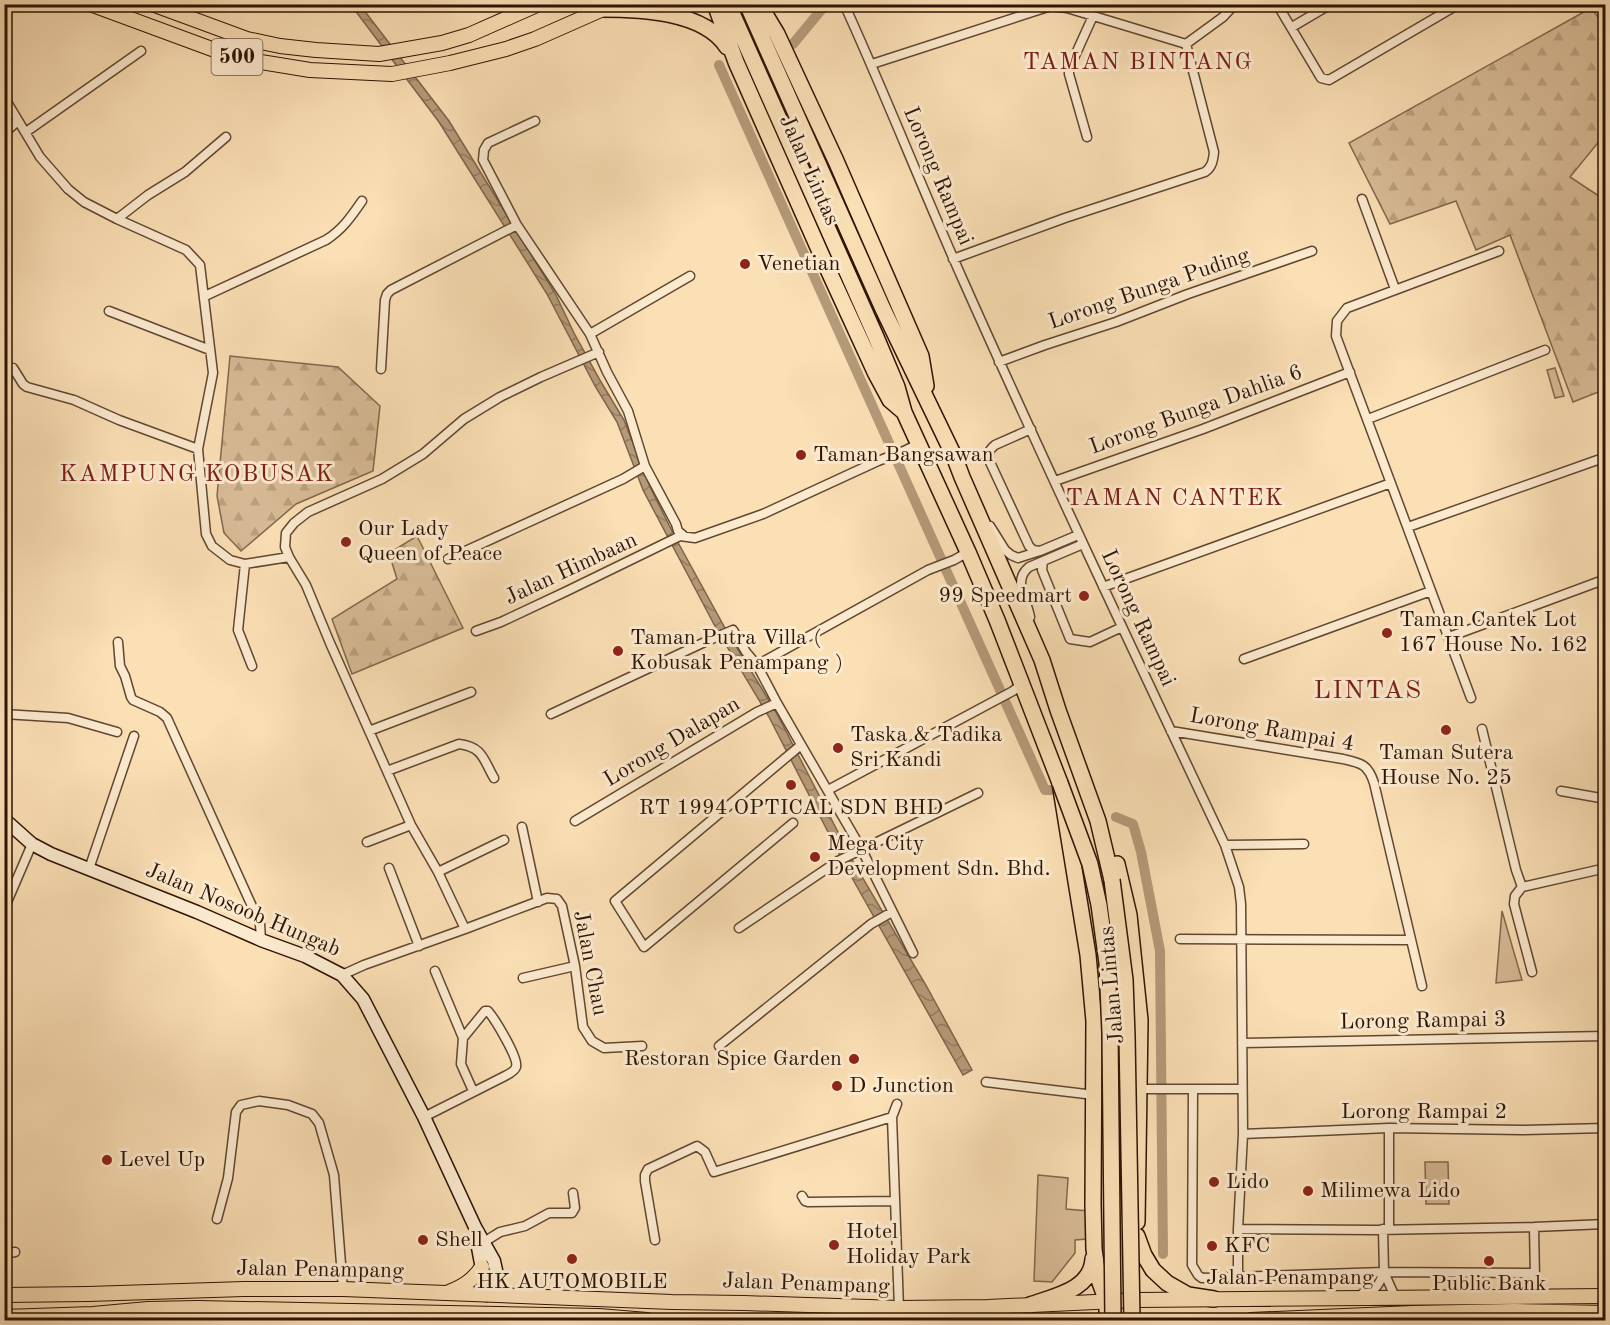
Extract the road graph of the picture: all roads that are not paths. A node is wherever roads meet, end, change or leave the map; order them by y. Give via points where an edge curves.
1 (90, 4) edge
2 (152, 4) edge
3 (539, 4) edge
4 (747, 4) edge
5 (759, 4) edge
6 (773, 4) edge
7 (1235, 4) edge
8 (1277, 4) edge
9 (1331, 4) edge
10 (1459, 4) edge
11 (845, 6) dead end
12 (607, 7) edge
13 (720, 8) edge
14 (1093, 16) junction
15 (1292, 27) junction
16 (777, 34) junction
17 (1186, 44) junction
18 (141, 51) dead end
19 (736, 62) junction
20 (872, 64) junction
21 (4, 97) edge
22 (18, 121) junction
23 (535, 121) dead end
24 (26, 132) junction
25 (4, 133) edge
26 (226, 137) dead end
27 (1087, 137) dead end
28 (1362, 199) dead end
29 (362, 201) dead end
30 (117, 219) junction
31 (515, 225) junction
32 (1312, 251) dead end
33 (1499, 251) dead end
34 (953, 259) junction
35 (690, 276) dead end
36 (1395, 289) junction
37 (205, 296) junction
38 (110, 311) dead end
39 (590, 334) junction
40 (210, 350) junction
41 (1545, 351) dead end
42 (599, 352) junction
43 (999, 362) junction
44 (13, 368) dead end
45 (381, 369) dead end
46 (1350, 372) junction
47 (928, 403) junction
48 (904, 412) junction
49 (1368, 419) junction
50 (1031, 429) junction
51 (918, 444) junction
52 (198, 449) junction
53 (1605, 457) edge
54 (645, 466) junction
55 (962, 477) junction
56 (1054, 481) junction
57 (1391, 483) junction
58 (1408, 527) junction
59 (1078, 535) junction
60 (681, 536) junction
61 (1083, 544) junction
62 (1040, 551) junction
63 (961, 556) junction
64 (289, 557) junction
65 (448, 559) dead end
66 (1043, 561) junction
67 (245, 564) junction
68 (1605, 579) edge
69 (1103, 587) junction
70 (1431, 591) junction
71 (1122, 627) junction
72 (476, 631) dead end
73 (1033, 635) junction
74 (1449, 637) junction
75 (118, 642) dead end
76 (1244, 658) dead end
77 (758, 665) junction
78 (252, 666) dead end
79 (1017, 688) junction
80 (471, 692) dead end
81 (1471, 698) dead end
82 (777, 703) junction
83 (4, 714) edge
84 (551, 714) dead end
85 (1482, 729) dead end
86 (369, 731) junction
87 (1171, 731) junction
88 (117, 732) dead end
89 (134, 736) dead end
90 (799, 747) junction
91 (387, 771) junction
92 (494, 778) dead end
93 (1058, 778) junction
94 (828, 790) junction
95 (1561, 791) dead end
96 (978, 794) dead end
97 (1093, 797) junction
98 (1605, 799) edge
99 (4, 819) edge
100 (575, 821) dead end
101 (794, 823) dead end
102 (411, 825) junction
103 (522, 827) dead end
104 (504, 840) dead end
105 (367, 842) dead end
106 (32, 844) junction
107 (1304, 844) dead end
108 (1225, 845) junction
109 (862, 850) junction
110 (389, 868) dead end
111 (1605, 868) edge
112 (89, 869) junction
113 (438, 872) junction
114 (1522, 887) junction
115 (538, 902) junction
116 (4, 909) edge
117 (889, 914) junction
118 (465, 928) junction
119 (739, 928) dead end
120 (1180, 939) dead end
121 (1241, 939) junction
122 (261, 940) junction
123 (1411, 940) junction
124 (419, 946) junction
125 (913, 953) dead end
126 (575, 966) junction
127 (435, 971) dead end
128 (1532, 972) dead end
129 (342, 975) junction
130 (524, 978) dead end
131 (1422, 986) dead end
132 (1605, 1036) edge
133 (463, 1038) junction
134 (1242, 1043) junction
135 (642, 1046) dead end
136 (719, 1046) dead end
137 (986, 1082) dead end
138 (1140, 1089) junction
139 (1193, 1089) junction
140 (1242, 1089) junction
141 (472, 1091) junction
142 (1094, 1095) junction
143 (897, 1104) dead end
144 (424, 1117) junction
145 (892, 1117) junction
146 (1389, 1128) junction
147 (1605, 1128) edge
148 (1243, 1134) junction
149 (573, 1193) dead end
150 (802, 1196) dead end
151 (895, 1201) junction
152 (218, 1219) dead end
153 (1605, 1224) edge
154 (475, 1227) junction
155 (1534, 1227) junction
156 (1238, 1229) junction
157 (1386, 1229) junction
158 (655, 1240) dead end
159 (483, 1242) junction
160 (1137, 1243) junction
161 (1094, 1249) junction
162 (15, 1252) dead end
163 (4, 1254) edge
164 (482, 1267) junction
165 (1384, 1272) junction
166 (1535, 1273) junction
167 (1238, 1278) junction
168 (343, 1289) junction
169 (445, 1294) junction
170 (4, 1295) edge
171 (493, 1296) junction
172 (1605, 1296) edge
173 (1545, 1297) junction
174 (1395, 1298) junction
175 (1214, 1299) junction
176 (1137, 1300) junction
177 (1328, 1300) junction
178 (1107, 1302) junction
179 (1030, 1305) junction
180 (899, 1308) junction
181 (1605, 1312) edge
182 (1413, 1313) junction
183 (276, 1314) edge
184 (475, 1314) junction
185 (148, 1315) edge
186 (526, 1315) junction
187 (401, 1316) edge
188 (1514, 1316) edge
189 (1562, 1316) edge
190 (4, 1317) edge
191 (493, 1317) edge
192 (647, 1320) edge
193 (1107, 1320) edge
194 (1113, 1320) edge
195 (1132, 1320) edge
196 (1138, 1320) edge
197 (1251, 1320) edge

1 - 12 main road, 500 via 249,60 310,70 392,74 506,49
2 - 3 main road, 500 via 247,39 280,46 380,54 469,35
4 - 47 highway, Jalan Lintas
5 - 16 highway, Jalan Lintas
6 - 16 highway
7 - 17 street
8 - 15 street
9 - 15 street
10 - 15 street via 1329,80 1321,78
11 - 20 street, Lorong Rampai
12 - 19 highway via 690,21 712,32
13 - 19 highway, Jalan Lintas
13 - 48 highway, Jalan Lintas via 737,25 876,338
14 - 17 street
14 - 20 street via 1051,6
14 - 27 street via 1069,69
16 - 47 highway, Jalan Lintas via 921,356
17 - 34 street via 1214,153 1209,169
18 - 24 street
19 - 48 highway, Jalan Lintas via 876,374 890,400
20 - 34 street, Lorong Rampai
21 - 22 street
22 - 24 street
22 - 25 street
23 - 31 street via 488,143 484,150 483,160
24 - 30 street via 40,157 68,189
26 - 30 street via 185,172
28 - 36 street
29 - 37 street via 334,235
30 - 37 street via 186,250 200,265
31 - 39 street
31 - 45 street via 387,294
32 - 43 street, Lorong Bunga Puding
33 - 36 street
34 - 43 street, Lorong Rampai
35 - 39 street
36 - 46 street via 1347,308 1337,321 1336,336
37 - 40 street
38 - 40 street
39 - 42 street
40 - 52 street via 213,373
41 - 49 street
42 - 54 street via 628,411
42 - 64 street via 501,397 382,479 308,512 286,532
43 - 50 street, Lorong Rampai
44 - 52 street via 27,387 74,400
46 - 49 street
46 - 56 street, Lorong Bunga Dahlia 6
47 - 55 highway, Jalan Lintas
48 - 51 highway, Jalan Lintas
49 - 57 street
50 - 56 street, Lorong Rampai
50 - 62 street via 994,445 988,453 1029,546
51 - 60 street via 763,514 695,538
51 - 63 highway, Jalan Lintas
52 - 67 street via 206,534 212,546 230,560
53 - 58 street
54 - 60 street
54 - 65 street
55 - 62 street via 1005,550 1018,558
55 - 73 highway, Jalan Lintas
56 - 59 street, Lorong Rampai
57 - 58 street
57 - 69 street
58 - 70 street
59 - 61 street, Lorong Rampai
59 - 62 street
60 - 72 street, Jalan Himbaan
61 - 66 street
61 - 69 street, Lorong Rampai
63 - 77 street via 928,570
63 - 79 highway, Jalan Lintas via 997,620
64 - 67 street
64 - 86 street via 306,585
66 - 71 street via 1042,570 1070,639 1090,642
66 - 73 street via 1029,567 1021,577
67 - 78 street via 238,630
68 - 74 street
69 - 71 street, Lorong Rampai
70 - 74 street
70 - 76 street
71 - 87 street, Lorong Rampai
73 - 97 highway, Jalan Lintas via 1074,728
74 - 81 street
75 - 122 street via 120,666 131,697 167,718 260,924
77 - 82 street, Lorong Dalapan
77 - 84 street, Lorong Dalapan via 733,630
79 - 93 highway, Jalan Lintas
79 - 94 street
80 - 86 street
82 - 90 street
82 - 100 street, Lorong Dalapan
83 - 88 street via 68,718
85 - 114 street
86 - 91 street
87 - 108 street, Lorong Rampai
87 - 123 street, Lorong Rampai 4 via 1365,765 1374,783
89 - 112 street
90 - 94 street
90 - 101 street via 615,901 644,947
91 - 92 street via 459,744 478,751
91 - 102 street
93 - 142 highway, Jalan Lintas, bridge via 1088,955 1094,1021
93 - 194 highway, Jalan Lintas, bridge via 1090,864 1107,963
94 - 109 street
95 - 98 street
96 - 109 street
97 - 138 highway, Jalan Lintas via 1110,836 1129,915 1140,1020
97 - 195 highway, Jalan Lintas, bridge via 1112,880 1125,980
99 - 106 main road, Jalan Nosoob Hungab
102 - 105 street
102 - 113 street
103 - 115 street
104 - 113 street
106 - 112 main road, Jalan Nosoob Hungab
106 - 116 street
107 - 108 street
108 - 121 street, Lorong Rampai via 1239,887
109 - 117 street
109 - 119 street via 838,861
110 - 124 street
111 - 114 street
112 - 122 main road, Jalan Nosoob Hungab
113 - 118 street
114 - 128 street via 1514,904
115 - 118 street, Jalan Chau
115 - 126 street, Jalan Chau via 556,899 562,906
117 - 125 street
117 - 136 street via 871,924
118 - 124 street, Jalan Chau
120 - 121 street
121 - 123 street
121 - 134 street, Lorong Rampai
122 - 129 main road, Jalan Nosoob Hungab
123 - 131 street, Lorong Rampai 4
124 - 129 street, Jalan Chau
126 - 130 street
126 - 135 street, Jalan Chau via 583,1027 592,1041 604,1048
127 - 133 street
129 - 144 main road, Jalan Nosoob Hungab via 363,999
132 - 134 street, Lorong Rampai 3
133 - 141 street via 461,1064
133 - 141 street via 488,1011 516,1060 513,1071
134 - 140 street, Lorong Rampai
137 - 142 street
138 - 139 street
138 - 160 highway, Jalan Lintas
139 - 140 street
139 - 167 street via 1192,1265 1202,1278
140 - 148 street, Lorong Rampai
141 - 144 street
142 - 161 highway, Jalan Lintas
143 - 145 street
144 - 154 main road, Jalan Nosoob Hungab
145 - 151 street
145 - 158 street via 714,1172 705,1152 697,1146 648,1169 645,1181
146 - 147 street, Lorong Rampai 2
146 - 148 street, Lorong Rampai 2
146 - 157 street
148 - 156 street, Lorong Rampai
149 - 159 street via 572,1213 549,1213
150 - 151 street via 808,1202
151 - 180 street
152 - 168 street via 228,1178 236,1112 241,1105 275,1103 312,1114 324,1134 334,1175
153 - 155 street
154 - 159 main road, Jalan Nosoob Hungab
154 - 164 main road, Jalan Nosoob Hungab
155 - 157 street
155 - 166 street
156 - 157 street
156 - 167 street, Lorong Rampai
157 - 165 street
159 - 171 main road, Jalan Nosoob Hungab via 491,1254 499,1284
160 - 161 highway via 1133,1262 1124,1272 1108,1272
160 - 175 highway via 1153,1270 1167,1283 1188,1295
160 - 176 highway, Jalan Lintas
161 - 178 highway, Jalan Lintas
161 - 179 highway via 1093,1265 1086,1279 1074,1289
162 - 163 street
164 - 169 main road via 467,1285
164 - 171 main road, Jalan Nosoob Hungab
165 - 166 street
165 - 167 street
165 - 174 street
165 - 177 street via 1378,1287 1371,1292
166 - 173 street via 1536,1285
168 - 169 main road, Jalan Penampang
168 - 170 main road, Jalan Penampang
169 - 171 main road, Jalan Penampang
171 - 180 main road, Jalan Penampang
171 - 184 main road
171 - 186 main road
172 - 173 main road, Jalan Penampang
173 - 174 main road, Jalan Penampang
174 - 177 main road, Jalan Penampang
174 - 182 main road
175 - 176 main road, Jalan Penampang
175 - 177 main road, Jalan Penampang
176 - 178 main road, Jalan Penampang
176 - 196 highway, Jalan Lintas
178 - 179 main road, Jalan Penampang
178 - 193 highway, Jalan Lintas
179 - 180 main road, Jalan Penampang
181 - 189 main road, Jalan Penampang
182 - 188 main road, Jalan Penampang
182 - 197 main road, Jalan Penampang
183 - 185 main road, Jalan Penampang
183 - 187 main road, Jalan Penampang
184 - 187 main road, Jalan Penampang
184 - 191 main road, Jalan Penampang
185 - 190 main road, Jalan Penampang
186 - 191 main road, Jalan Penampang
186 - 192 main road, Jalan Penampang
188 - 189 main road, Jalan Penampang

